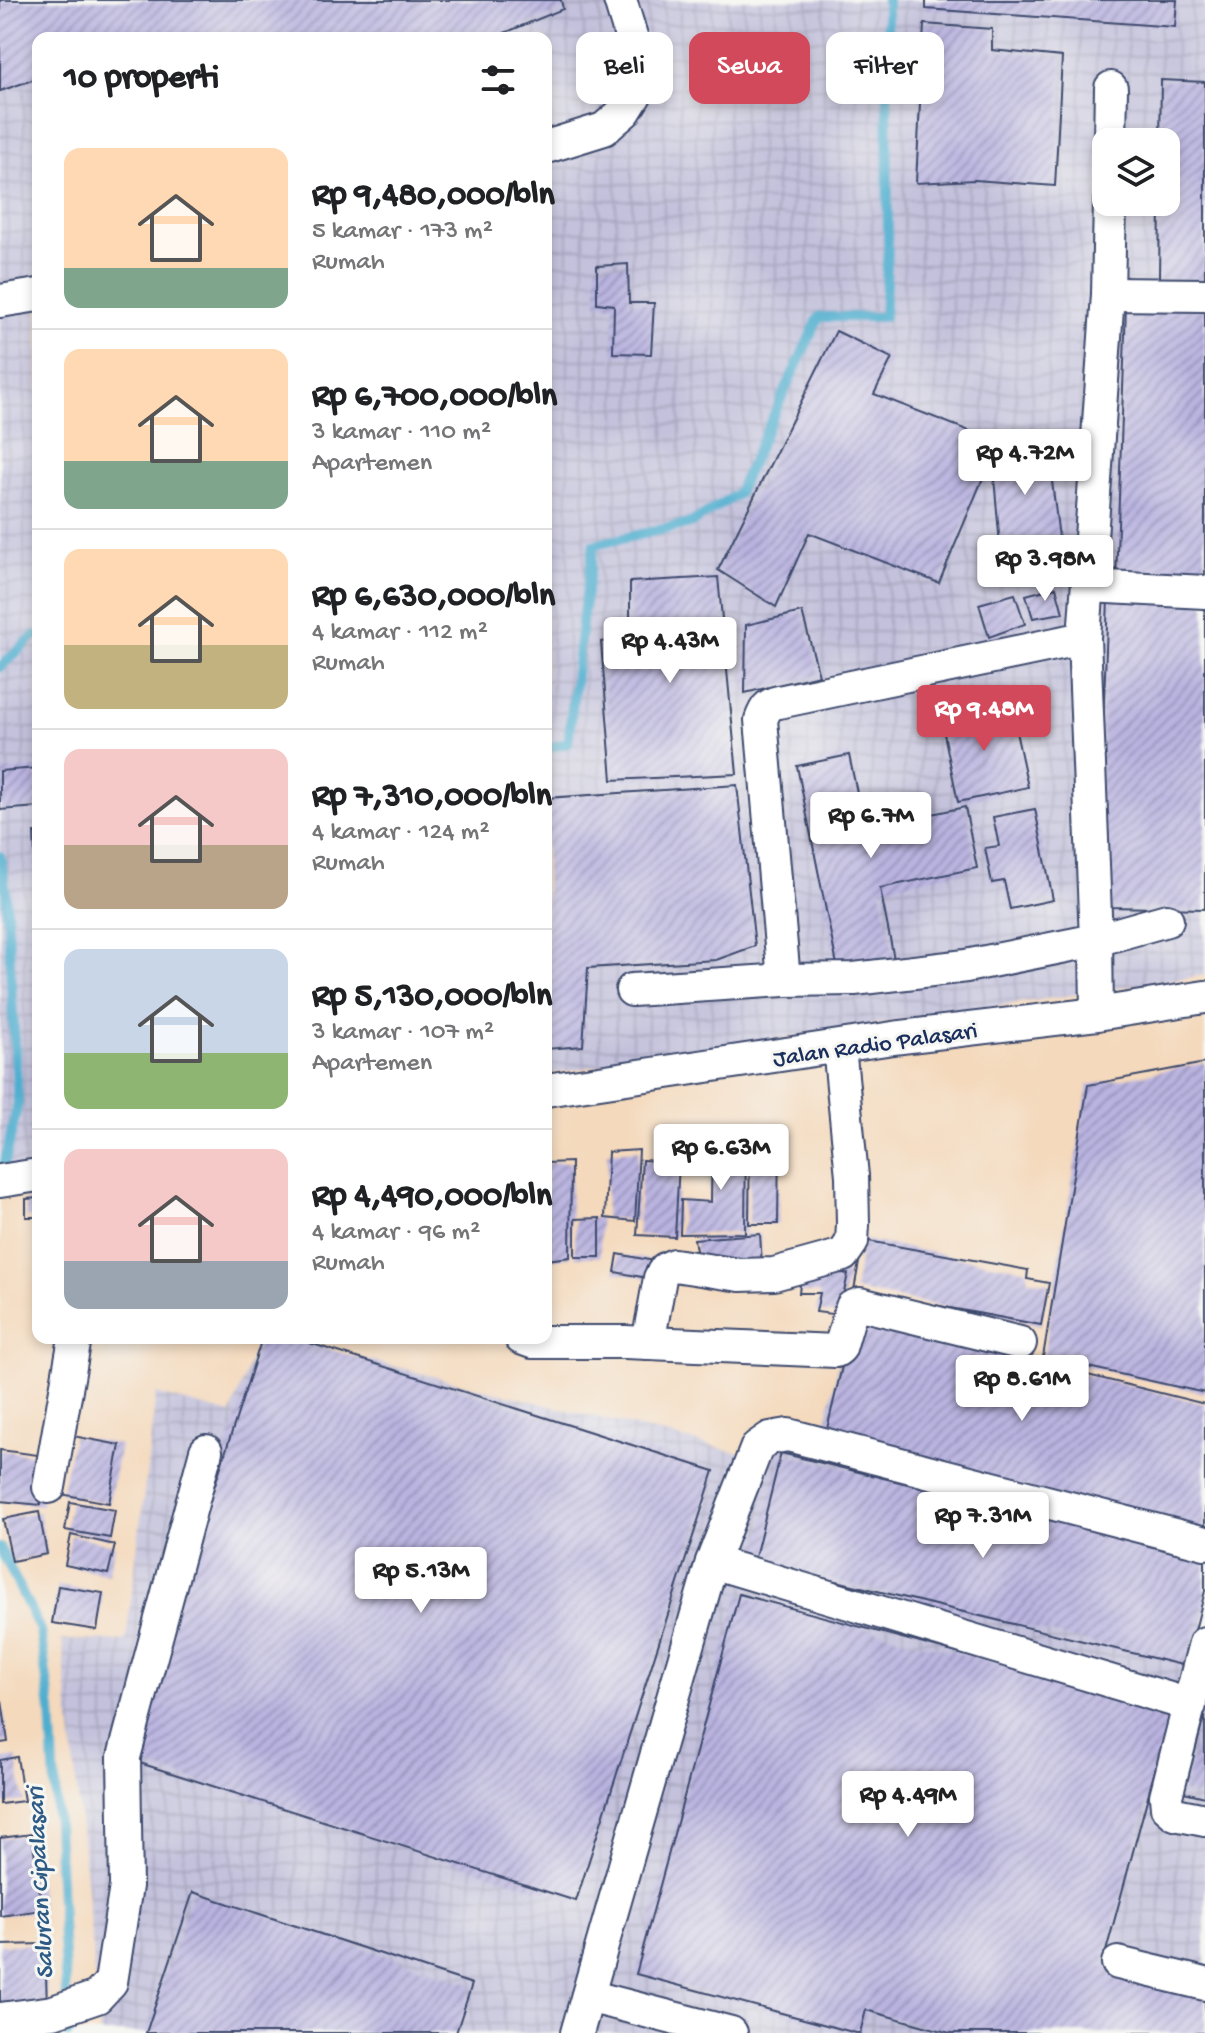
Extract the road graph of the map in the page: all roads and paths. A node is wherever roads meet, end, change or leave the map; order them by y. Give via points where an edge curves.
1 (620, 0) edge
2 (1111, 88) dead end
3 (1110, 128) edge
4 (552, 145) edge
5 (1110, 216) edge
6 (1108, 294) junction
7 (1205, 295) edge
8 (32, 296) edge
9 (0, 301) edge
10 (1088, 586) junction
11 (1205, 592) edge
12 (1084, 638) junction
13 (1167, 920) dead end
14 (1096, 940) junction
15 (784, 980) junction
16 (632, 990) dead end
17 (1205, 997) edge
18 (1097, 1014) junction
19 (839, 1047) junction
20 (552, 1089) edge
21 (32, 1176) edge
22 (0, 1181) edge
23 (552, 1342) edge
24 (648, 1343) junction
25 (1020, 1343) dead end
26 (74, 1344) edge
27 (206, 1451) dead end
28 (49, 1487) dead end
29 (1205, 1543) edge
30 (712, 1562) junction
31 (1205, 1643) edge
32 (1190, 1705) junction
33 (1205, 1820) edge
34 (1118, 1963) dead end
35 (1205, 1984) edge
36 (588, 1996) junction
37 (0, 2019) edge
38 (577, 2033) edge
39 (731, 2033) edge

1 - 4 street via 641,69 635,95 604,129
2 - 3 street
5 - 6 street
6 - 7 street
6 - 10 street
8 - 9 street
10 - 11 street
10 - 12 street
12 - 14 street
12 - 15 street via 779,702 764,710
13 - 14 street
14 - 15 street via 966,966 854,979
14 - 18 street
15 - 16 street
17 - 18 street, Jalan Radio Palasari
18 - 19 street, Jalan Radio Palasari
19 - 20 street, Jalan Radio Palasari
19 - 24 street via 852,1176 852,1242 843,1255 774,1274 669,1266 660,1278
21 - 22 street
23 - 24 street
24 - 25 street via 836,1351 852,1307 860,1304
26 - 28 street
27 - 37 street via 124,1757 126,1886 111,1982 97,1997 68,2007
29 - 30 street via 788,1435 757,1447
30 - 32 street
30 - 36 street
31 - 32 street
32 - 33 street via 1167,1807 1175,1814
34 - 35 street
36 - 38 street
36 - 39 street

